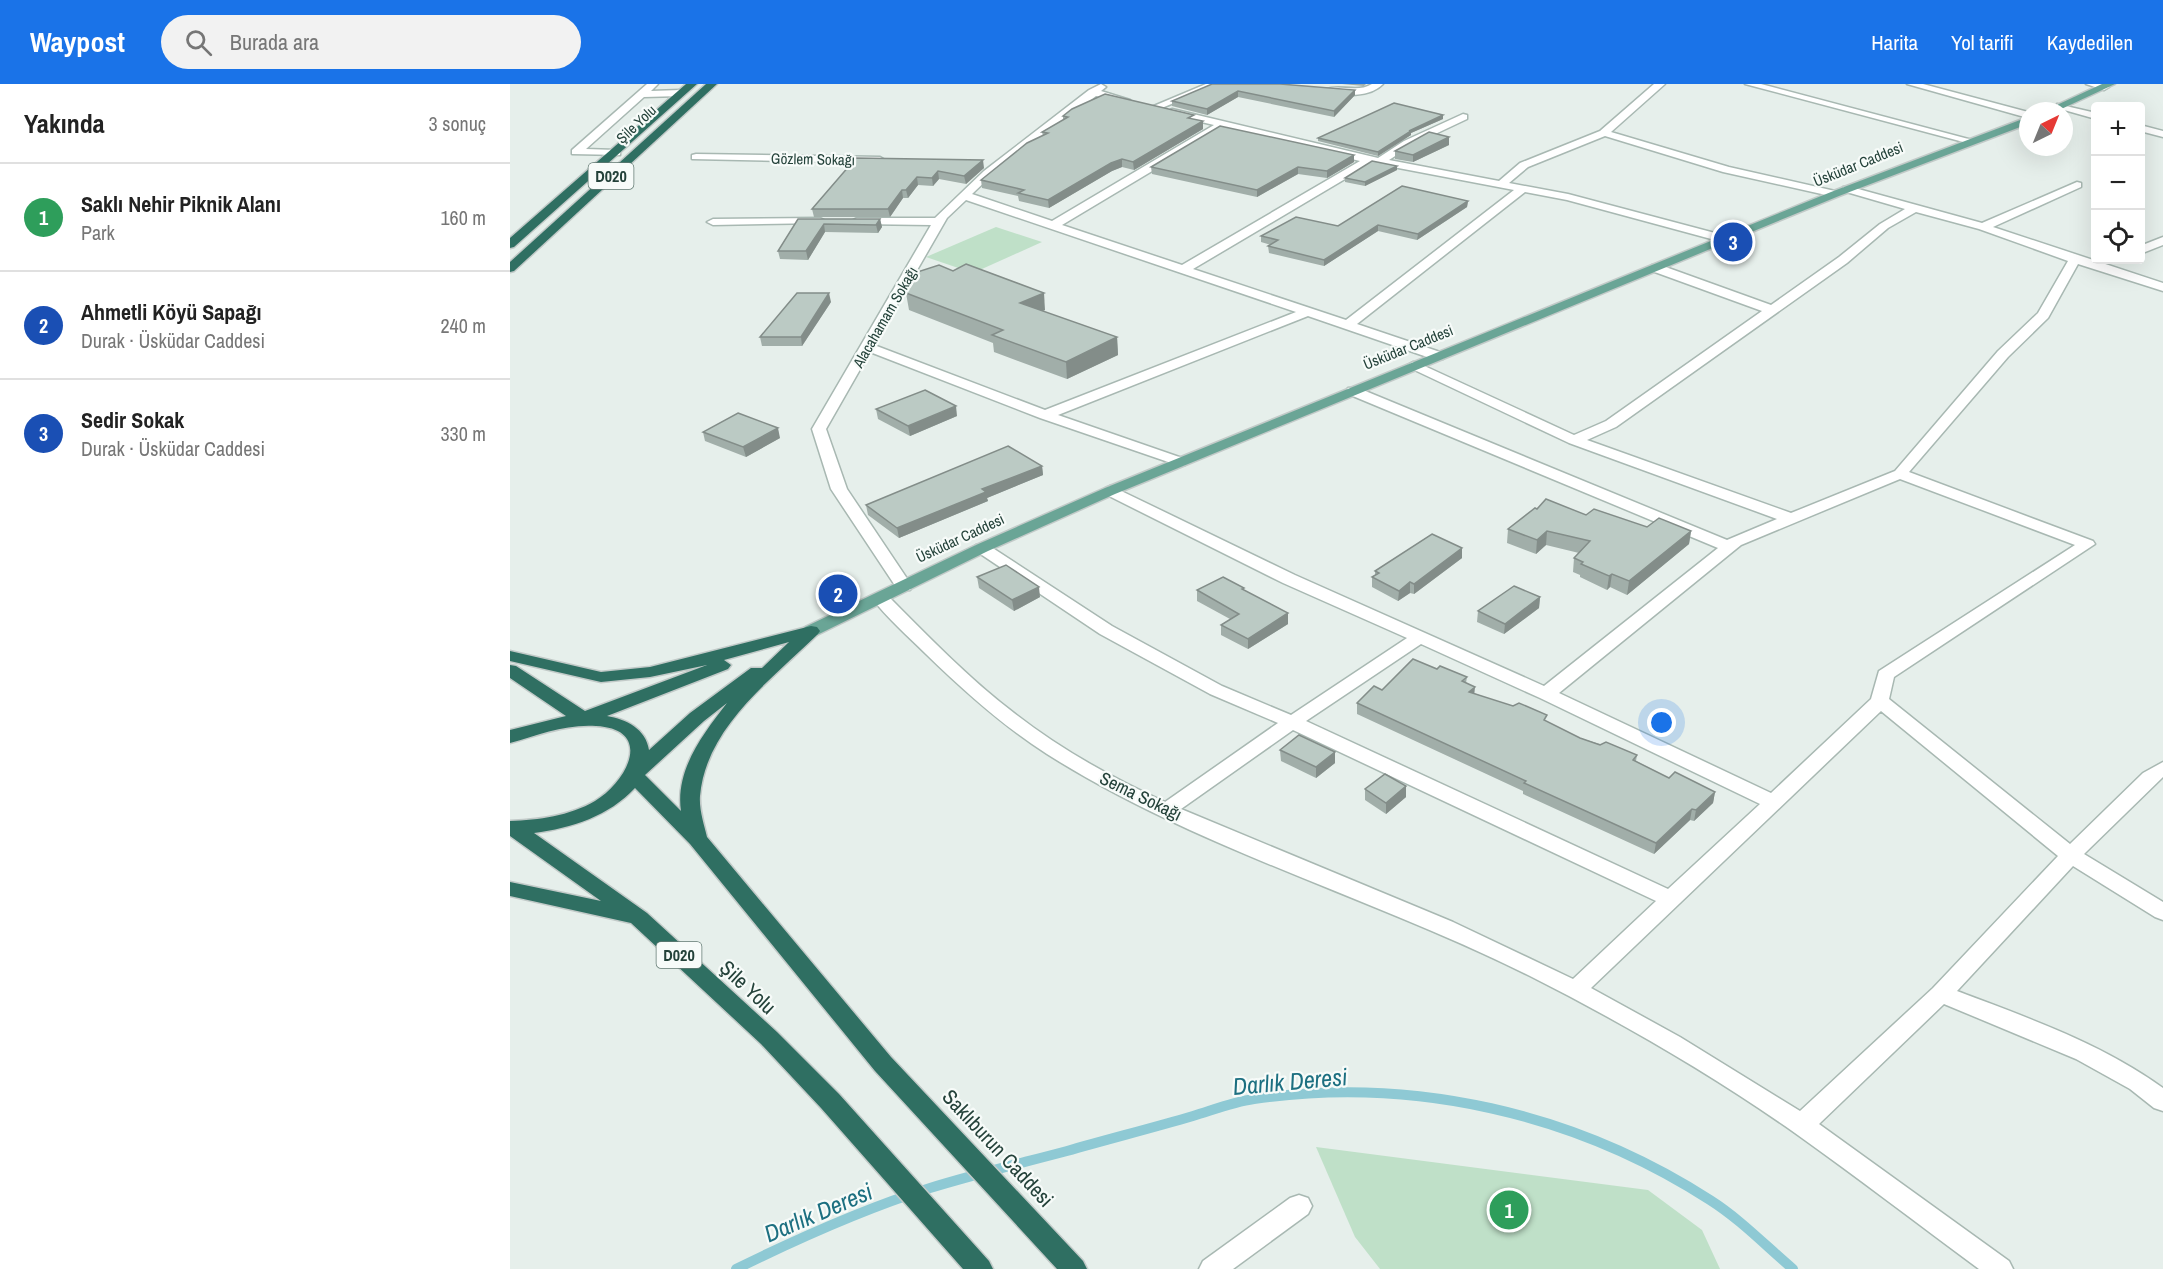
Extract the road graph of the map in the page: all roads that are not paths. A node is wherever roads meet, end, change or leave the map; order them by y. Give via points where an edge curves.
1 (653, 84) edge
2 (692, 84) edge
3 (712, 84) edge
4 (1214, 84) edge
5 (1378, 84) edge
6 (1660, 84) edge
7 (1750, 84) edge
8 (1778, 84) edge
9 (1912, 84) edge
10 (2091, 84) edge
11 (2107, 86) edge
12 (1095, 87) edge
13 (1319, 88) edge
14 (1767, 89) junction
15 (681, 93) junction
16 (641, 94) junction
17 (2069, 102) edge
18 (1143, 105) junction
19 (2073, 110) edge
20 (2019, 113) edge
21 (2091, 115) edge
22 (1463, 117) dead end
23 (2019, 123) edge
24 (1223, 124) junction
25 (2145, 129) edge
26 (1604, 133) junction
27 (2163, 134) edge
28 (1971, 141) junction
29 (616, 153) junction
30 (696, 157) dead end
31 (896, 160) edge
32 (1375, 161) junction
33 (978, 162) edge
34 (1002, 163) junction
35 (1500, 185) junction
36 (2077, 185) dead end
37 (1522, 189) junction
38 (1841, 192) junction
39 (963, 195) junction
40 (1912, 208) junction
41 (713, 222) dead end
42 (939, 222) junction
43 (1054, 225) junction
44 (1983, 227) junction
45 (1726, 239) junction
46 (2163, 241) edge
47 (510, 244) edge
48 (2145, 249) edge
49 (2075, 259) junction
50 (2111, 264) edge
51 (510, 268) edge
52 (1656, 268) junction
53 (2101, 268) junction
54 (1184, 269) junction
55 (2163, 287) edge
56 (1773, 310) junction
57 (1307, 312) junction
58 (1348, 325) junction
59 (868, 346) junction
60 (1438, 356) junction
61 (1413, 366) junction
62 (1353, 391) junction
63 (1045, 414) junction
64 (1575, 440) junction
65 (1180, 462) junction
66 (1900, 474) junction
67 (1110, 491) junction
68 (1792, 519) junction
69 (1728, 547) junction
70 (982, 548) junction
71 (904, 586) junction
72 (879, 598) junction
73 (811, 631) junction
74 (1420, 637) junction
75 (510, 656) edge
76 (510, 670) edge
77 (1546, 694) junction
78 (1880, 701) junction
79 (584, 719) junction
80 (1292, 722) junction
81 (510, 737) edge
82 (2163, 768) edge
83 (634, 775) junction
84 (1773, 802) junction
85 (1167, 810) junction
86 (511, 829) edge
87 (697, 839) junction
88 (2072, 855) junction
89 (510, 889) edge
90 (1671, 899) junction
91 (2163, 912) edge
92 (639, 918) junction
93 (1577, 988) junction
94 (1941, 994) junction
95 (2163, 1101) edge
96 (1802, 1125) junction
97 (1299, 1206) dead end
98 (980, 1269) edge
99 (1074, 1269) edge
100 (1212, 1269) edge
101 (2000, 1269) edge

1 - 16 street
2 - 15 highway, Şile Yolu / D020
3 - 51 highway, Şile Yolu / D020
4 - 18 street
5 - 13 street via 1366,91
6 - 26 street
7 - 14 street
8 - 14 street
9 - 20 street
10 - 11 street
11 - 17 main road
12 - 18 street
12 - 34 street, Alacahamam Sokağı
14 - 28 street
15 - 16 street
15 - 29 highway, Şile Yolu / D020
16 - 29 street via 576,152
18 - 24 street
19 - 21 street
22 - 32 street
23 - 28 main road, Üsküdar Caddesi
24 - 32 street
24 - 43 street
25 - 27 street
26 - 35 street via 1524,165
26 - 38 street via 1727,170
28 - 38 main road, Üsküdar Caddesi
29 - 47 highway, Şile Yolu / D020
30 - 31 street, Gözlem Sokağı
32 - 35 street
32 - 54 street
33 - 34 street
34 - 39 street, Alacahamam Sokağı
35 - 37 street
36 - 44 street
37 - 45 street via 1568,197
37 - 58 street
38 - 40 street
38 - 45 main road, Üsküdar Caddesi
39 - 42 street, Alacahamam Sokağı
39 - 43 street
40 - 44 street
40 - 56 street
41 - 42 street
42 - 59 street, Alacahamam Sokağı
43 - 54 street
44 - 49 street
45 - 52 main road, Üsküdar Caddesi
46 - 48 street
49 - 53 street
49 - 66 street via 2043,315 2003,354
50 - 53 street
52 - 56 street
52 - 60 main road, Üsküdar Caddesi
53 - 55 street
54 - 57 street
56 - 64 street via 1611,424
57 - 58 street
57 - 63 street
58 - 60 street
59 - 63 street
59 - 71 street, Alacahamam Sokağı via 819,429 839,489
60 - 61 main road, Üsküdar Caddesi
61 - 62 main road, Üsküdar Caddesi
61 - 64 street
62 - 65 main road, Üsküdar Caddesi
62 - 69 street
63 - 65 street
64 - 68 street
65 - 67 main road, Üsküdar Caddesi
66 - 68 street
66 - 78 street via 2087,544 1885,675
67 - 70 main road, Üsküdar Caddesi
67 - 74 street via 1289,579
68 - 69 street
69 - 77 street
70 - 71 main road, Üsküdar Caddesi
70 - 80 street via 1106,630 1216,690
71 - 72 main road, Üsküdar Caddesi
72 - 73 main road, Üsküdar Caddesi
72 - 85 street, Sema Sokağı via 961,678 1052,750
73 - 75 highway via 650,672 601,677
73 - 79 highway, Üsküdar Caddesi
73 - 83 highway, Üsküdar Caddesi via 697,717
73 - 87 highway via 750,691 705,743 695,767 690,798
74 - 77 street
74 - 80 street
76 - 79 highway
77 - 84 street
78 - 84 street
78 - 88 street
79 - 81 highway via 556,721
79 - 83 highway via 626,730 638,742 640,758
80 - 85 street
80 - 90 street
82 - 88 street
83 - 86 highway, Üsküdar Caddesi via 620,792 598,808 541,827
83 - 87 highway
84 - 90 street
85 - 93 street, Sema Sokağı via 1444,926
86 - 92 highway, Şile Yolu / D020
87 - 99 highway, Saklıburun Caddesi via 883,1064
88 - 91 street
88 - 94 street
89 - 92 highway
90 - 93 street
92 - 98 highway, Şile Yolu / D020 via 769,1038
93 - 96 street, Sema Sokağı
94 - 95 street via 2084,1051
94 - 96 street
96 - 101 street, Sema Sokağı
97 - 100 street

